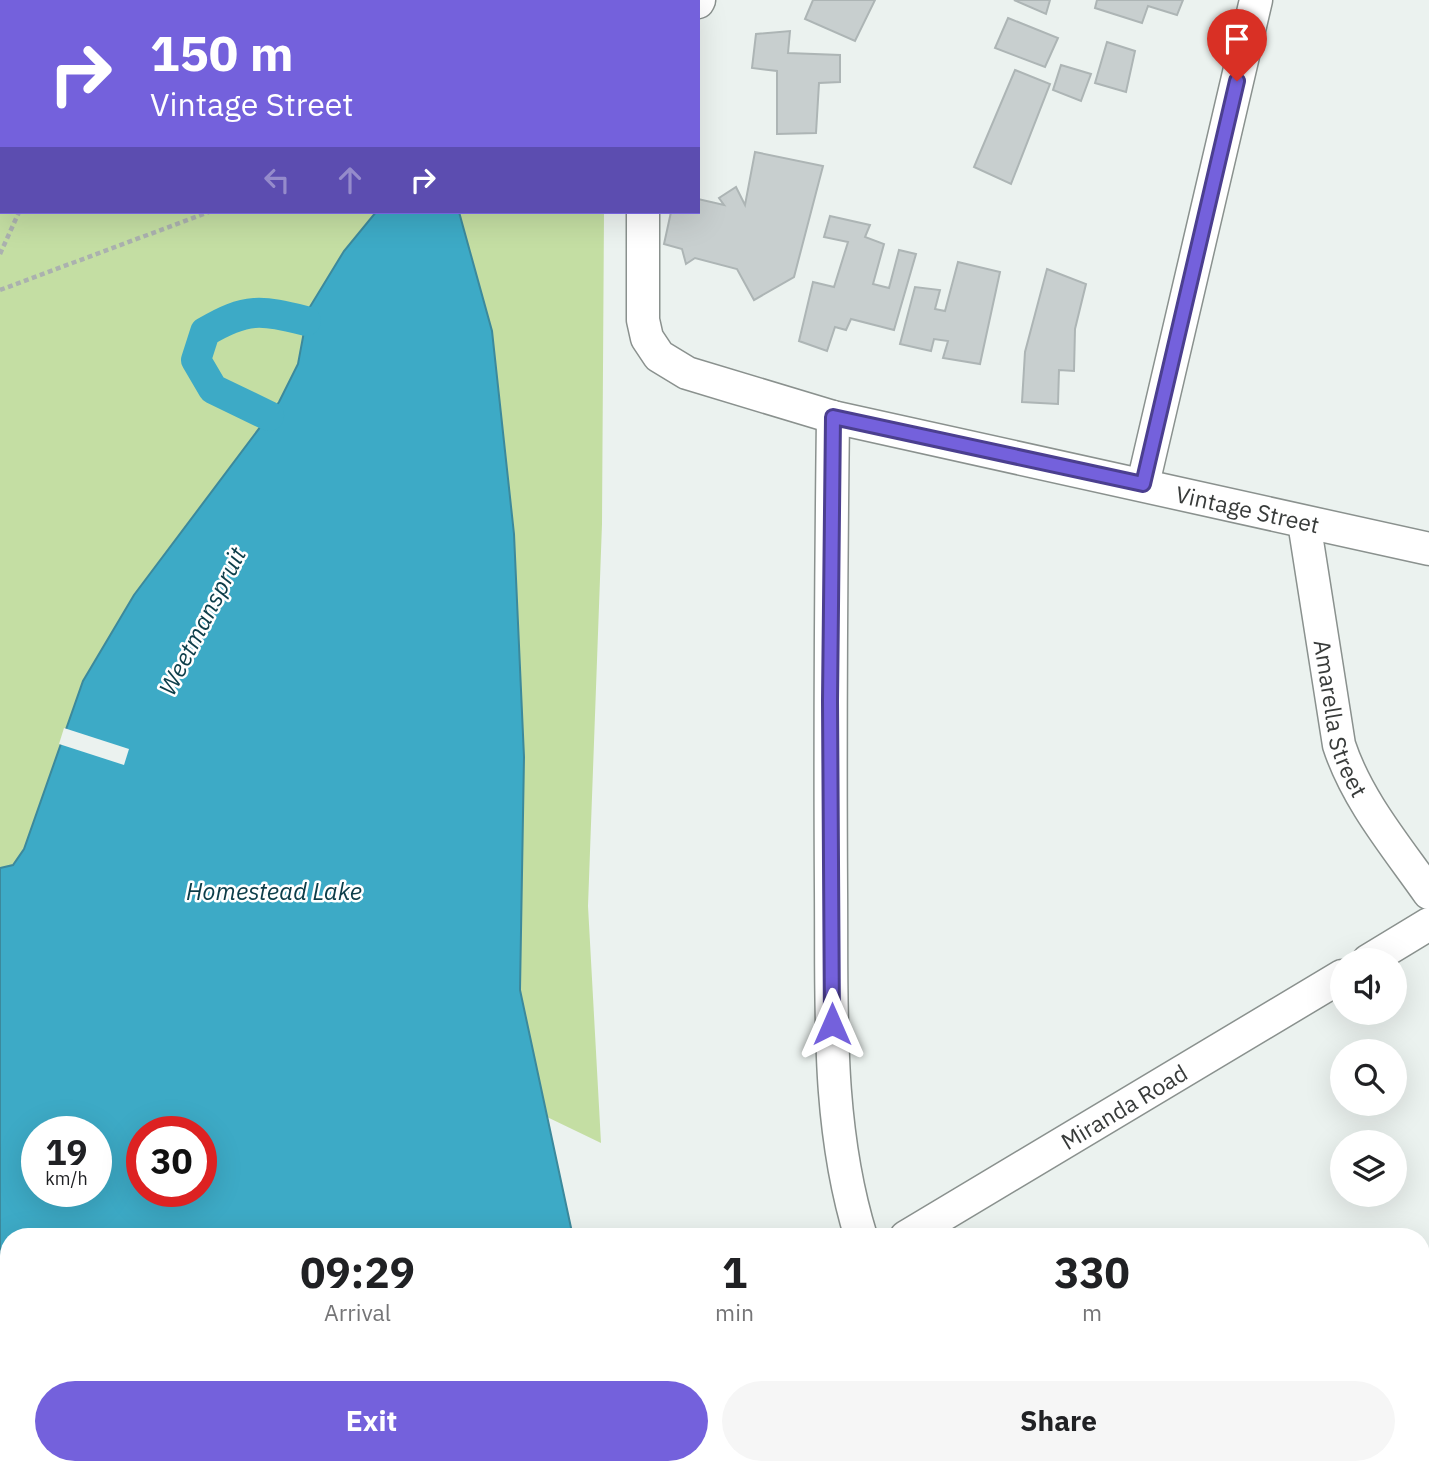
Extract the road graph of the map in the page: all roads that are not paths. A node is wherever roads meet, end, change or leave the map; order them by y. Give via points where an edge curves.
1 (1256, 0) edge
2 (643, 214) edge
3 (833, 417) junction
4 (1143, 484) junction
5 (1304, 522) junction
6 (1429, 549) edge
7 (1429, 893) edge
8 (1429, 924) edge
9 (1389, 948) edge
10 (1330, 983) edge
11 (858, 1228) edge
12 (921, 1228) edge

1 - 4 street
2 - 3 street, Vintage Street via 643,320 647,338 659,356 687,373
3 - 4 street, Vintage Street
3 - 11 street via 833,1078 844,1179
4 - 5 street, Vintage Street
5 - 6 street, Vintage Street
5 - 7 street, Amarella Street via 1339,745 1347,769
8 - 9 street
10 - 12 street, Miranda Road

